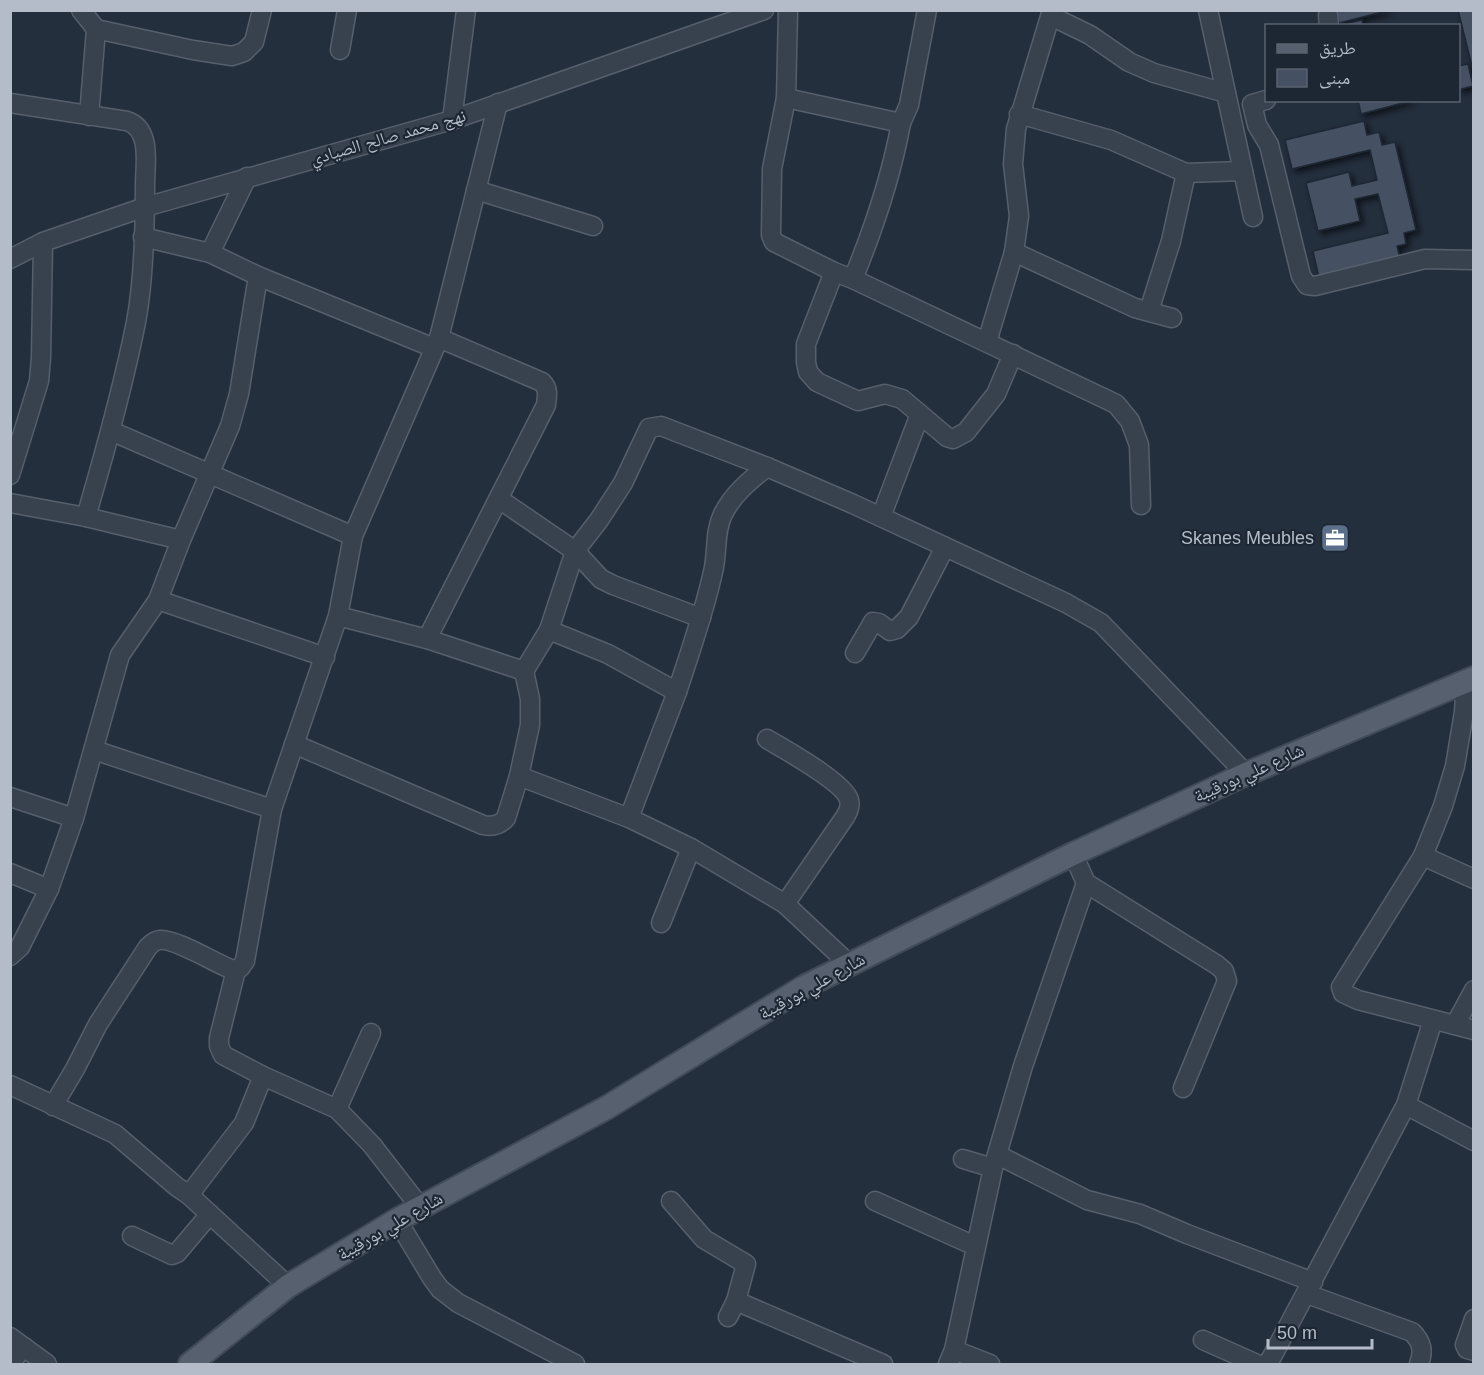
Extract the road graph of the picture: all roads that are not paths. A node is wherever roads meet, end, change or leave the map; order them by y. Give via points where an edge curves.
1 (81, 10) edge
2 (262, 10) edge
3 (347, 10) edge
4 (466, 10) edge
5 (764, 10) edge
6 (788, 10) edge
7 (927, 10) edge
8 (1206, 12) edge
9 (1052, 13) edge
10 (96, 29) junction
11 (340, 50) dead end
12 (1226, 93) junction
13 (786, 98) junction
14 (1265, 100) edge
15 (10, 103) edge
16 (498, 103) junction
17 (1019, 114) junction
18 (89, 116) junction
19 (452, 120) junction
20 (901, 123) junction
21 (1243, 171) junction
22 (1186, 172) junction
23 (247, 177) junction
24 (476, 190) junction
25 (145, 207) junction
26 (1253, 217) dead end
27 (593, 226) dead end
28 (143, 237) junction
29 (43, 242) junction
30 (1014, 252) junction
31 (210, 253) junction
32 (10, 259) edge
33 (1473, 260) edge
34 (834, 272) junction
35 (258, 276) junction
36 (853, 279) junction
37 (1149, 311) junction
38 (1173, 318) dead end
39 (987, 342) junction
40 (437, 343) junction
41 (1013, 354) junction
42 (920, 414) junction
43 (111, 431) junction
44 (767, 467) junction
45 (209, 473) junction
46 (10, 476) edge
47 (498, 499) junction
48 (10, 503) edge
49 (1141, 505) dead end
50 (86, 517) junction
51 (881, 517) junction
52 (353, 536) junction
53 (181, 540) junction
54 (945, 547) junction
55 (575, 551) junction
56 (158, 600) junction
57 (338, 616) junction
58 (701, 618) junction
59 (549, 630) junction
60 (427, 639) junction
61 (855, 653) dead end
62 (325, 657) junction
63 (524, 671) junction
64 (1470, 680) edge
65 (677, 692) junction
66 (767, 739) dead end
67 (294, 744) junction
68 (94, 750) junction
69 (1246, 774) junction
70 (519, 776) junction
71 (10, 797) edge
72 (272, 809) junction
73 (74, 818) junction
74 (629, 818) junction
75 (691, 848) junction
76 (1073, 854) junction
77 (1423, 856) junction
78 (10, 873) edge
79 (1473, 879) edge
80 (1086, 883) junction
81 (49, 889) junction
82 (785, 904) junction
83 (660, 923) dead end
84 (14, 948) edge
85 (849, 964) junction
86 (236, 970) junction
87 (1473, 990) edge
88 (1433, 1020) junction
89 (1455, 1025) junction
90 (1473, 1030) edge
91 (371, 1033) dead end
92 (263, 1076) junction
93 (10, 1085) edge
94 (1183, 1088) dead end
95 (1406, 1105) junction
96 (53, 1106) junction
97 (337, 1109) junction
98 (1473, 1141) edge
99 (963, 1159) dead end
100 (996, 1162) junction
101 (189, 1195) junction
102 (875, 1201) dead end
103 (671, 1202) dead end
104 (420, 1208) junction
105 (210, 1214) junction
106 (397, 1220) junction
107 (132, 1236) dead end
108 (975, 1246) junction
109 (288, 1286) junction
110 (1310, 1288) junction
111 (1473, 1319) edge
112 (1203, 1340) dead end
113 (17, 1342) edge
114 (1473, 1351) edge
115 (951, 1357) edge
116 (10, 1363) edge
117 (47, 1365) edge
118 (190, 1365) edge
119 (575, 1365) edge
120 (883, 1365) edge
121 (990, 1365) edge
122 (1257, 1365) edge
123 (1268, 1365) edge
124 (1419, 1365) edge

1 - 10 street
2 - 10 street via 254,42 244,52 232,56
3 - 11 street
4 - 19 street
5 - 16 street, نهج محمد صالح الصيادي
6 - 13 street
7 - 20 street via 909,105
8 - 12 street
9 - 12 street via 1129,62
9 - 17 street
10 - 18 street
12 - 21 street
13 - 20 street
13 - 34 street via 772,170 771,236 781,247
14 - 33 street via 1252,104 1257,125 1269,145 1301,276 1307,285 1425,259
15 - 18 street
16 - 19 street, نهج محمد صالح الصيادي
16 - 24 street
17 - 22 street via 1111,140
17 - 30 street via 1013,149 1018,216
18 - 25 street via 127,120 141,130 145,145
19 - 23 street, نهج محمد صالح الصيادي
20 - 36 street via 893,166
21 - 22 street
21 - 26 street
22 - 37 street via 1171,242
23 - 25 street, نهج محمد صالح الصيادي
23 - 31 street
24 - 27 street
24 - 40 street
25 - 28 street
25 - 29 street, نهج محمد صالح الصيادي
28 - 31 street
28 - 43 street via 136,321
29 - 32 street, نهج محمد صالح الصيادي
29 - 46 street via 39,381
30 - 37 street
30 - 39 street
31 - 35 street
34 - 36 street
34 - 42 street via 806,344 808,372 817,382 858,401 885,394 902,399
35 - 40 street
35 - 45 street via 239,394
36 - 39 street
37 - 38 street
39 - 41 street
40 - 47 street via 545,386 546,405
40 - 52 street
41 - 42 street via 996,394 960,437 947,437
41 - 49 street via 1116,404 1125,414 1139,445
42 - 51 street
43 - 45 street
43 - 50 street
44 - 51 street
44 - 55 street via 661,426 649,428 623,483
44 - 58 street via 748,481 724,512
45 - 52 street
45 - 53 street
47 - 55 street
47 - 60 street
48 - 50 street
50 - 53 street
51 - 54 street
52 - 57 street
53 - 56 street
54 - 61 street via 903,624 890,631 873,622
54 - 69 street via 1101,623
55 - 58 street via 601,579
55 - 59 street
56 - 62 street
56 - 68 street via 120,655
57 - 60 street
57 - 62 street
58 - 65 street
59 - 63 street
59 - 65 street via 608,654
60 - 63 street
62 - 67 street
63 - 70 street via 530,725
64 - 69 main road, شارع علي بورقيبة
64 - 77 street via 1449,789
65 - 74 street
66 - 82 street via 841,786 850,801 845,817
67 - 70 street via 490,826 506,818
67 - 72 street
68 - 72 street
68 - 73 street
69 - 76 main road, شارع علي بورقيبة
70 - 74 street
71 - 73 street
72 - 86 street via 248,954
73 - 81 street
74 - 75 street
75 - 82 street
75 - 83 street
76 - 80 street
76 - 85 main road, شارع علي بورقيبة
77 - 79 street
77 - 88 street via 1341,990 1358,1000
78 - 81 street
80 - 94 street via 1226,974 1227,981
80 - 100 street via 1023,1066
81 - 84 street
82 - 85 street
85 - 104 main road, شارع علي بورقيبة via 804,987 606,1107
86 - 92 street via 219,1046 226,1059
86 - 96 street via 172,942 154,941 98,1024
87 - 89 street
88 - 89 street
88 - 95 street
89 - 90 street
91 - 97 street
92 - 97 street
92 - 101 street via 244,1123
93 - 96 street
95 - 98 street
95 - 110 street
96 - 101 street via 115,1134
97 - 104 street via 372,1145
99 - 100 street
100 - 108 street
100 - 110 street via 1087,1200 1140,1214
101 - 105 street
102 - 108 street
103 - 120 street via 704,1239 746,1264 732,1309
104 - 106 main road, شارع علي بورقيبة
105 - 107 street via 172,1256
105 - 109 street
106 - 109 main road, شارع علي بورقيبة
106 - 119 street via 440,1289 458,1303
108 - 115 street
109 - 118 main road, شارع علي بورقيبة
110 - 123 street
110 - 124 street via 1412,1332 1421,1344
111 - 114 street via 1465,1346
112 - 122 street
113 - 116 street
113 - 117 street
115 - 121 street

